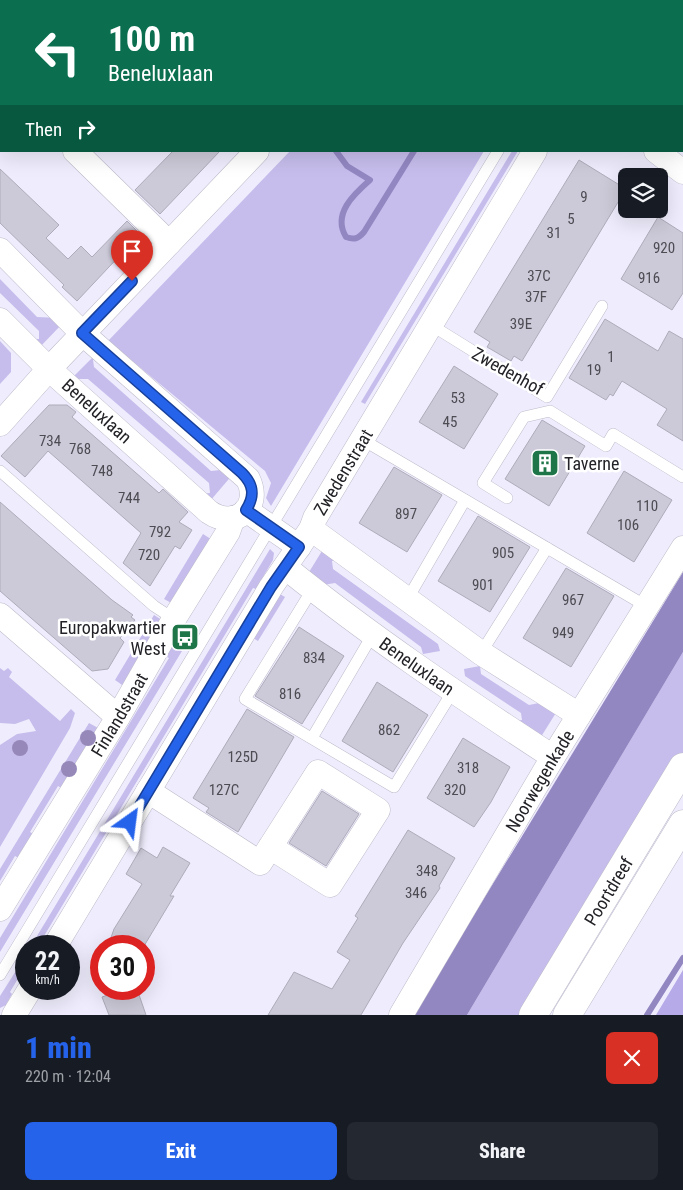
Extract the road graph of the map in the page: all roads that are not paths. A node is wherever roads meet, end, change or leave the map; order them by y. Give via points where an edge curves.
1 (77, 152) edge
2 (255, 152) edge
3 (497, 152) edge
4 (534, 152) edge
5 (657, 152) edge
6 (683, 172) edge
7 (169, 242) junction
8 (0, 250) edge
9 (602, 306) dead end
10 (0, 320) edge
11 (431, 326) junction
12 (82, 333) junction
13 (49, 369) junction
14 (0, 424) edge
15 (362, 440) junction
16 (0, 471) edge
17 (683, 478) edge
18 (507, 498) dead end
19 (465, 500) junction
20 (240, 514) junction
21 (270, 528) junction
22 (305, 538) junction
23 (547, 548) junction
24 (683, 548) edge
25 (285, 567) junction
26 (312, 590) junction
27 (407, 600) junction
28 (646, 606) junction
29 (0, 615) edge
30 (174, 619) junction
31 (374, 634) junction
32 (481, 653) junction
33 (453, 691) junction
34 (579, 715) junction
35 (118, 717) junction
36 (312, 738) junction
37 (553, 757) junction
38 (683, 767) edge
39 (148, 791) junction
40 (683, 824) edge
41 (270, 847) junction
42 (0, 909) edge
43 (62, 935) edge
44 (0, 975) edge
45 (23, 1000) edge
46 (14, 1015) edge
47 (401, 1015) edge
48 (533, 1015) edge
49 (567, 1015) edge

1 - 7 street
2 - 7 street
3 - 21 lane
4 - 11 street, Zwedenstraat
5 - 6 street
7 - 12 street
8 - 12 street
9 - 11 lane, Zwedenhof via 547,397
10 - 13 street, Beneluxlaan
11 - 15 street, Zwedenstraat
12 - 13 street
12 - 20 street via 248,479 253,495
13 - 14 street
13 - 20 street, Beneluxlaan via 209,512 216,516
15 - 19 lane
15 - 22 street, Zwedenstraat
16 - 30 lane via 154,606
17 - 18 lane, Zwedenhof via 613,434 606,446 550,411 524,417 483,483
19 - 23 lane
19 - 27 lane
20 - 21 street, Beneluxlaan
20 - 30 street, Finlandstraat
21 - 22 street, Beneluxlaan
21 - 44 lane
22 - 25 street, Zwedenstraat
22 - 27 street, Beneluxlaan via 330,541
23 - 28 lane
23 - 32 lane
24 - 28 street, Noorwegenkade
25 - 26 street, Beneluxlaan
25 - 39 street, Zwedenstraat
26 - 31 street, Beneluxlaan
26 - 36 lane via 245,699
27 - 32 street, Beneluxlaan
28 - 34 street, Noorwegenkade
29 - 35 street
30 - 35 street, Finlandstraat
31 - 33 street, Beneluxlaan
31 - 36 lane
32 - 34 street, Beneluxlaan
33 - 36 lane via 394,787
33 - 37 street, Beneluxlaan
34 - 37 street, Noorwegenkade
35 - 42 street, Finlandstraat
37 - 47 street, Noorwegenkade
38 - 48 main road, Poortdreef
39 - 41 street via 260,863
39 - 43 street, Zwedenstraat
40 - 49 main road, Poortdreef
41 - 41 street via 330,886 378,810 318,772
45 - 46 street

